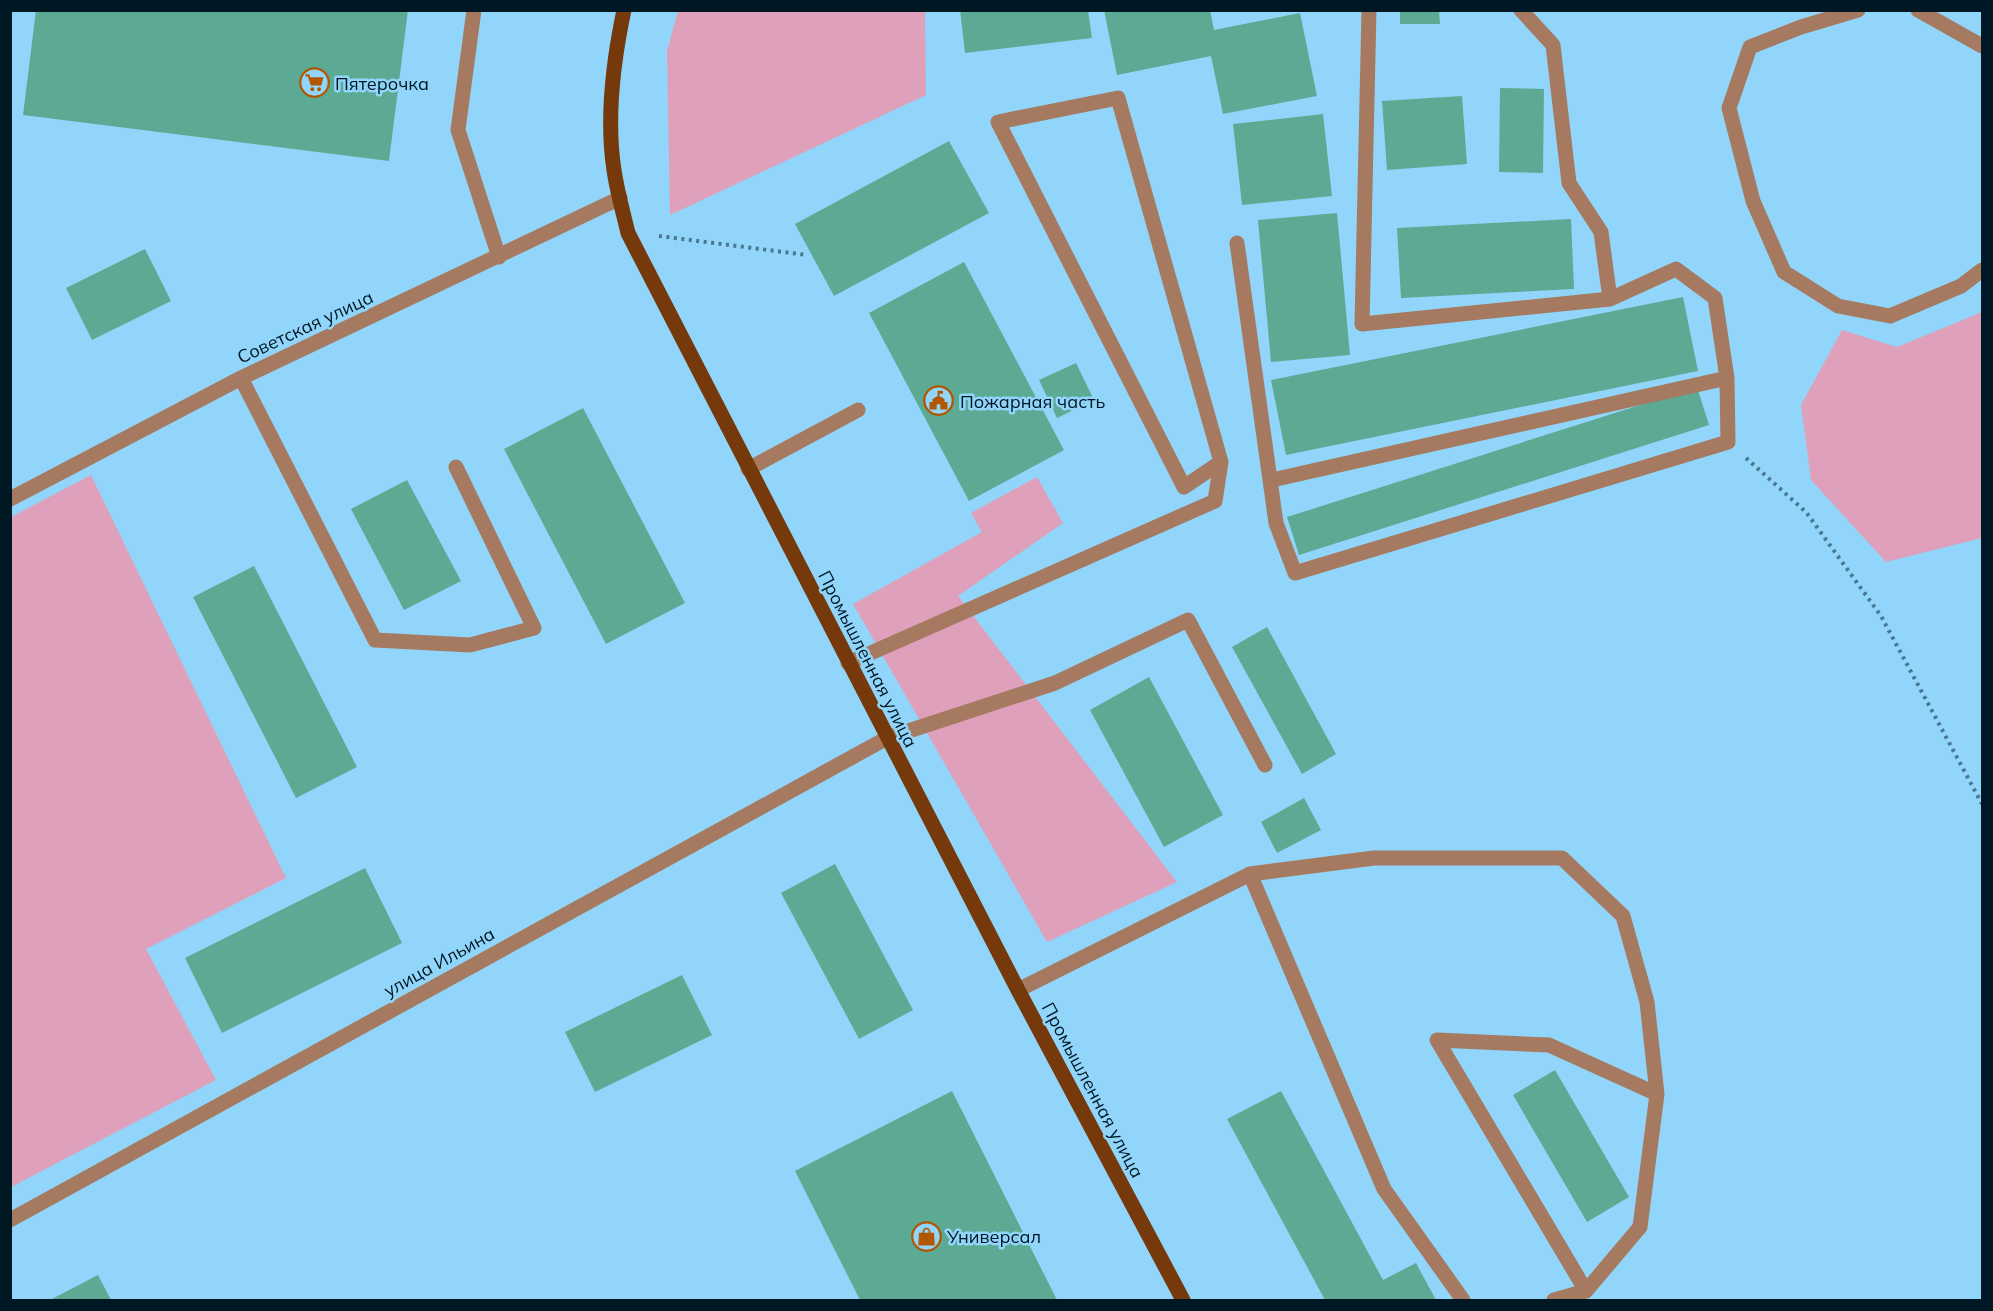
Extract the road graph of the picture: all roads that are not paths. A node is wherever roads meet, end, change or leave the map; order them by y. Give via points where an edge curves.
1 (474, 10) edge
2 (624, 10) edge
3 (1369, 10) edge
4 (1521, 10) edge
5 (1858, 10) edge
6 (1918, 10) edge
7 (1983, 46) edge
8 (620, 198) junction
9 (1237, 243) dead end
10 (499, 257) junction
11 (1983, 270) edge
12 (1610, 299) junction
13 (241, 378) junction
14 (1727, 378) junction
15 (858, 410) dead end
16 (1221, 462) junction
17 (456, 467) dead end
18 (748, 468) junction
19 (1272, 480) junction
20 (10, 499) edge
21 (848, 663) junction
22 (887, 738) junction
23 (1265, 765) dead end
24 (1250, 874) junction
25 (1018, 990) junction
26 (1657, 1094) junction
27 (10, 1220) edge
28 (1586, 1291) junction
29 (1183, 1300) edge
30 (1463, 1300) edge
31 (1554, 1300) edge

1 - 10 street via 458,130
2 - 8 main road, Промышленная улица via 611,118
3 - 12 street via 1362,324
4 - 12 street via 1553,45 1569,183 1601,232
5 - 11 street via 1750,47 1729,108 1753,201 1784,272 1838,306 1890,316 1961,286
6 - 7 street
8 - 10 street, Советская улица
8 - 18 main road, Промышленная улица via 628,233
9 - 19 street
10 - 13 street, Советская улица
12 - 14 street via 1676,269 1715,298
13 - 17 street via 375,640 470,645 534,628
13 - 20 street, Советская улица
14 - 19 street
14 - 19 street via 1728,442 1295,573 1276,523
15 - 18 street
16 - 16 street via 1118,98 998,122 1184,487
16 - 21 street via 1215,501
18 - 21 main road, Промышленная улица
21 - 22 main road, Промышленная улица
22 - 23 street, улица Ильина via 1055,683 1188,620
22 - 25 main road, Промышленная улица
22 - 27 street, улица Ильина
24 - 25 street
24 - 26 street via 1374,858 1562,858 1623,916 1647,1002
24 - 30 street via 1384,1189
25 - 29 main road, Промышленная улица
26 - 28 street via 1640,1227
26 - 28 street via 1549,1044 1437,1040
28 - 31 street

